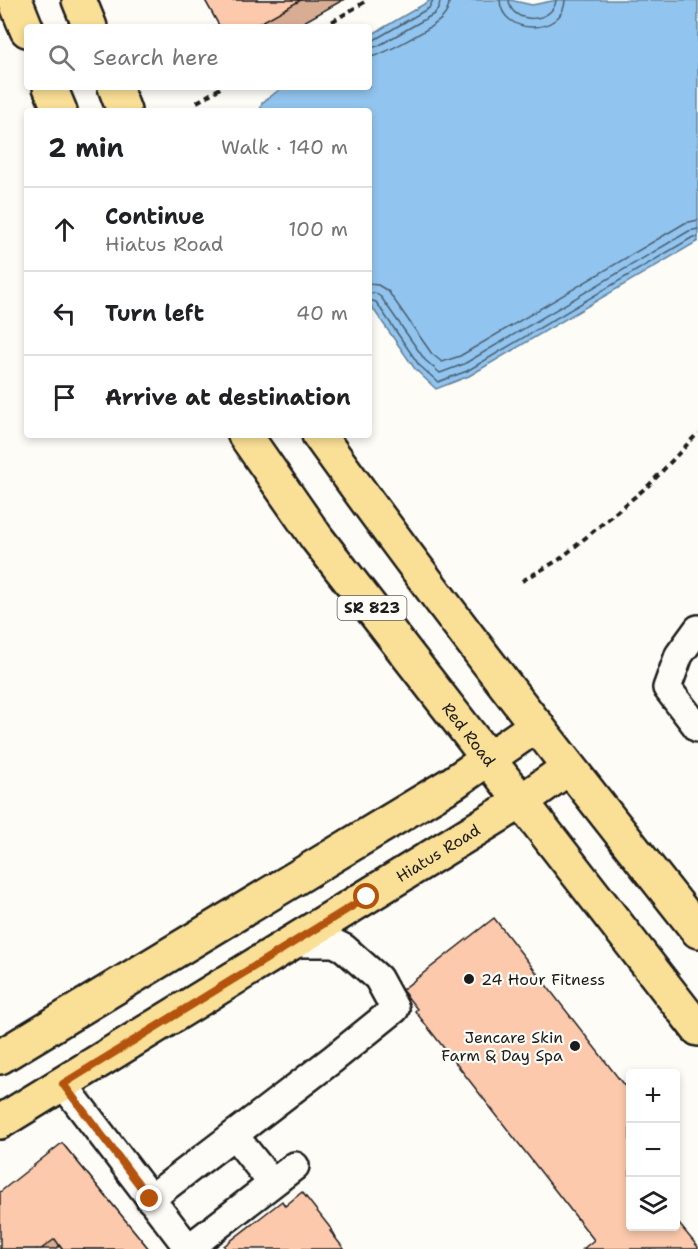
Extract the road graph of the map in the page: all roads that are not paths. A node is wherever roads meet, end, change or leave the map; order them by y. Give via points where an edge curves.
1 (15, 0) edge
2 (80, 0) edge
3 (25, 24) edge
4 (89, 24) edge
5 (51, 90) edge
6 (116, 90) edge
7 (59, 108) edge
8 (123, 108) edge
9 (247, 438) edge
10 (321, 438) edge
11 (698, 629) edge
12 (537, 725) junction
13 (698, 728) edge
14 (490, 758) junction
15 (568, 768) junction
16 (522, 801) junction
17 (698, 931) edge
18 (291, 943) junction
19 (698, 1029) edge
20 (0, 1057) edge
21 (63, 1084) junction
22 (0, 1122) edge
23 (234, 1135) junction
24 (295, 1166) dead end
25 (272, 1183) junction
26 (150, 1199) junction
27 (189, 1249) edge

1 - 3 main road
2 - 4 main road
5 - 7 main road
6 - 8 main road
9 - 14 main road, Red Road / SR 823 via 316,537
10 - 12 main road
11 - 13 street via 679,654 667,688
12 - 14 main road
12 - 15 main road
14 - 16 main road, Red Road / SR 823
14 - 20 main road
15 - 16 main road, Hiatus Road
15 - 17 main road
16 - 18 main road, Hiatus Road
16 - 19 main road, Red Road / SR 823
18 - 21 main road, Hiatus Road
18 - 23 street via 334,943 344,948 378,978 395,1009
21 - 22 main road, Hiatus Road
21 - 26 street
23 - 25 street
23 - 26 street
24 - 25 street
25 - 27 street
26 - 27 street

